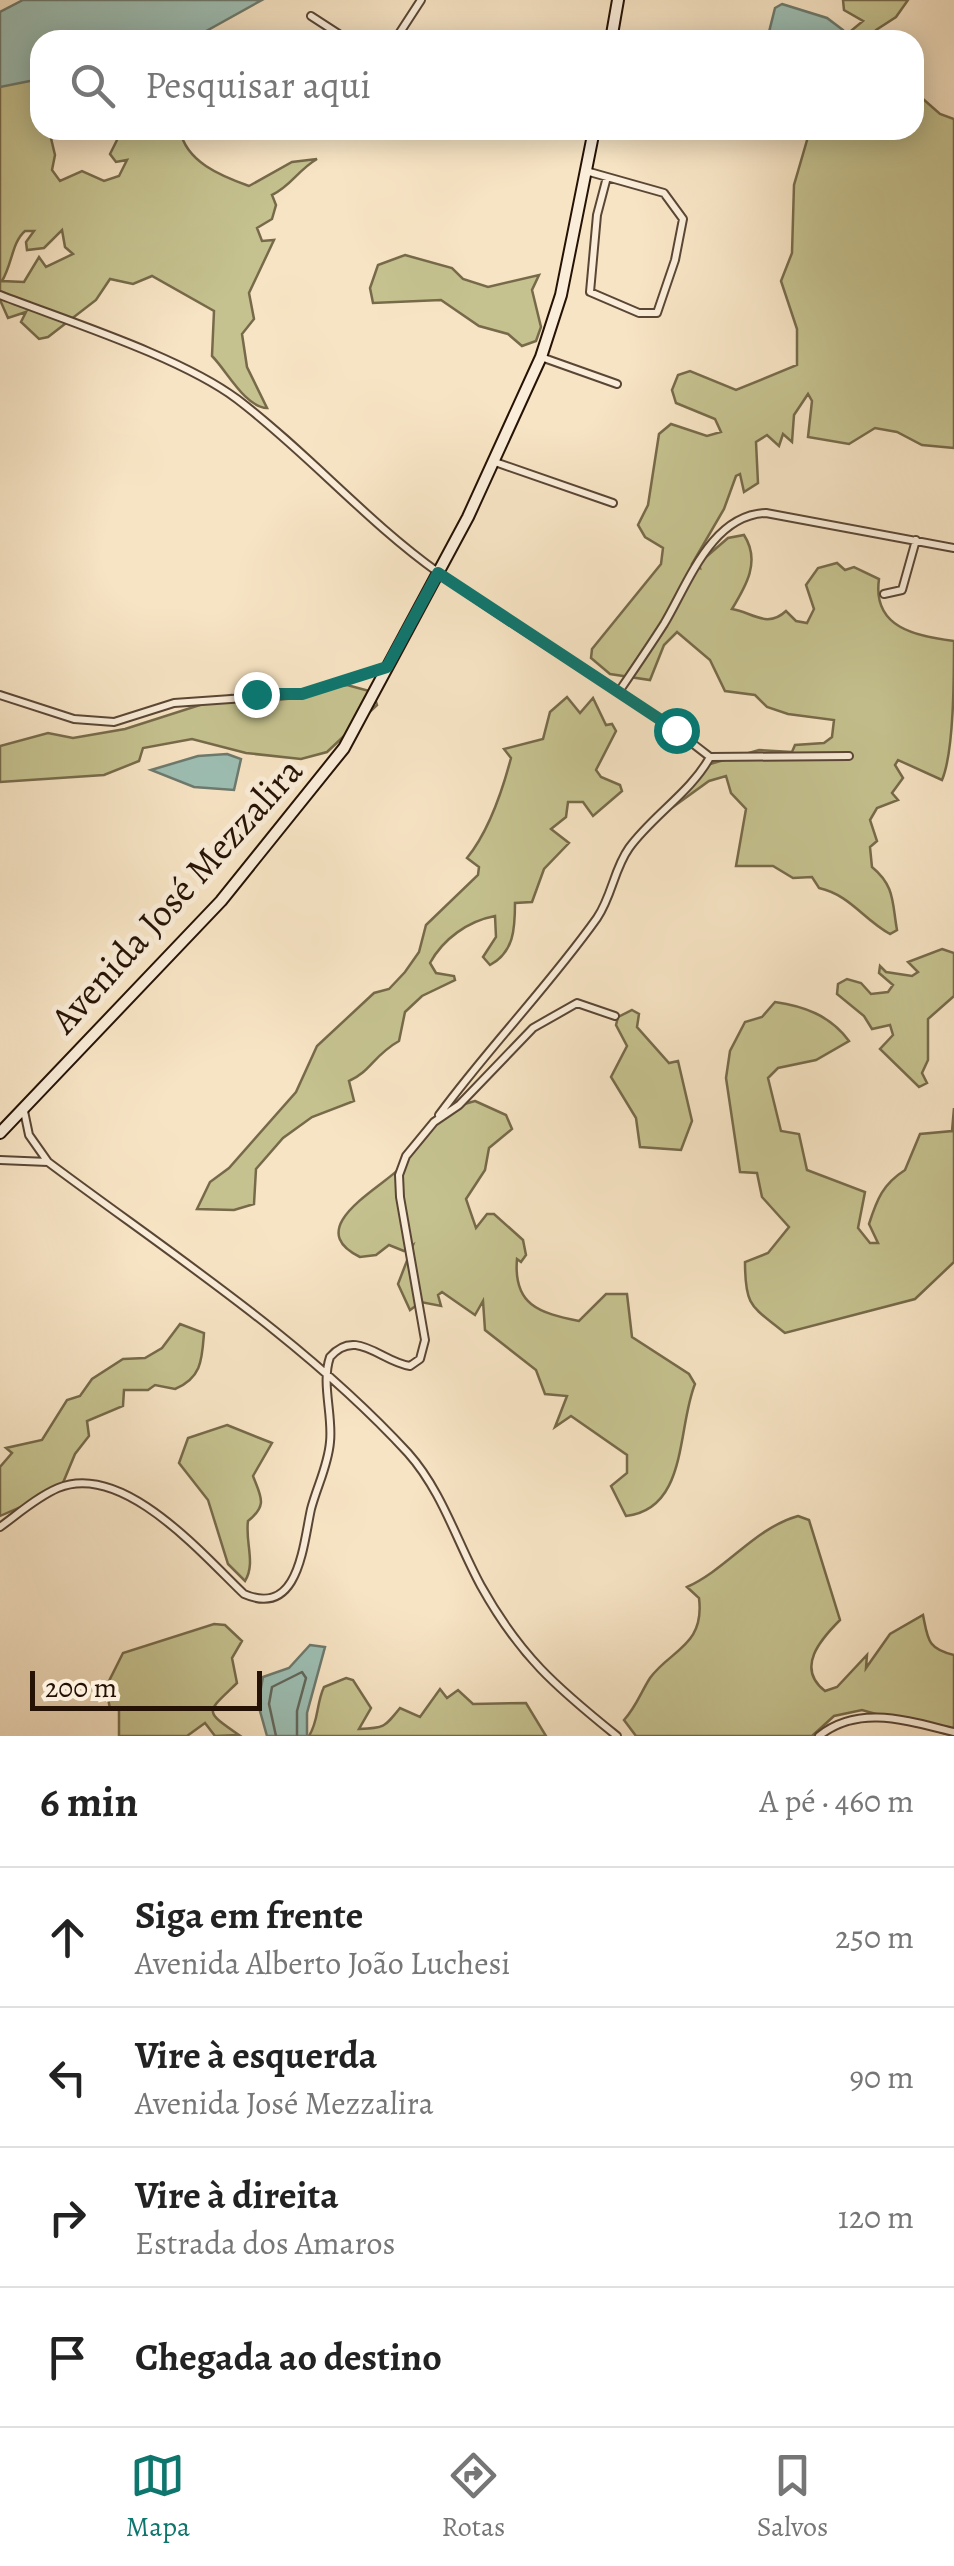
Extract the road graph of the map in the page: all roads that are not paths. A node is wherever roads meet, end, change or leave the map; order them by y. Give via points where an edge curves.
1 (421, 0) edge
2 (618, 0) edge
3 (312, 16) dead end
4 (333, 30) edge
5 (402, 30) edge
6 (613, 30) edge
7 (592, 140) edge
8 (586, 171) junction
9 (606, 177) junction
10 (0, 295) edge
11 (541, 357) junction
12 (617, 384) dead end
13 (495, 462) junction
14 (613, 503) dead end
15 (916, 540) junction
16 (954, 548) edge
17 (438, 573) junction
18 (884, 594) dead end
19 (387, 667) junction
20 (620, 690) junction
21 (0, 695) edge
22 (849, 756) dead end
23 (710, 757) junction
24 (614, 1016) dead end
25 (24, 1107) junction
26 (434, 1122) junction
27 (0, 1133) edge
28 (0, 1160) edge
29 (48, 1162) junction
30 (328, 1378) junction
31 (0, 1528) edge
32 (954, 1732) edge
33 (617, 1736) edge
34 (819, 1736) edge

1 - 5 street
2 - 6 main road
3 - 4 street
7 - 8 main road, Avenida José Mezzalira
8 - 9 street
8 - 11 main road, Avenida José Mezzalira
9 - 9 street via 664,193 683,219 658,312 639,313 590,292
10 - 17 street via 225,392
11 - 12 street
11 - 13 main road, Avenida José Mezzalira
13 - 14 street
13 - 17 main road, Avenida José Mezzalira
15 - 16 street
15 - 18 street via 902,590
15 - 20 street via 766,513 740,520 700,561
17 - 19 main road, Avenida José Mezzalira
17 - 20 street
19 - 21 street via 302,694 174,702 114,722 74,719
19 - 25 main road, Avenida José Mezzalira via 344,748 290,819
20 - 23 street
22 - 23 street
23 - 26 street via 624,854 610,898 594,921
24 - 26 street via 577,1003 533,1028
25 - 27 main road, Avenida José Mezzalira
25 - 29 street via 29,1135
26 - 30 street via 399,1175 424,1340 420,1359 399,1365 365,1346 344,1345 330,1358
28 - 29 street
29 - 30 street
30 - 31 street via 324,1472 299,1569 274,1598 244,1594 148,1506 116,1492 88,1485 58,1488
30 - 33 street via 425,1474 523,1654
32 - 34 street via 872,1716 834,1723

